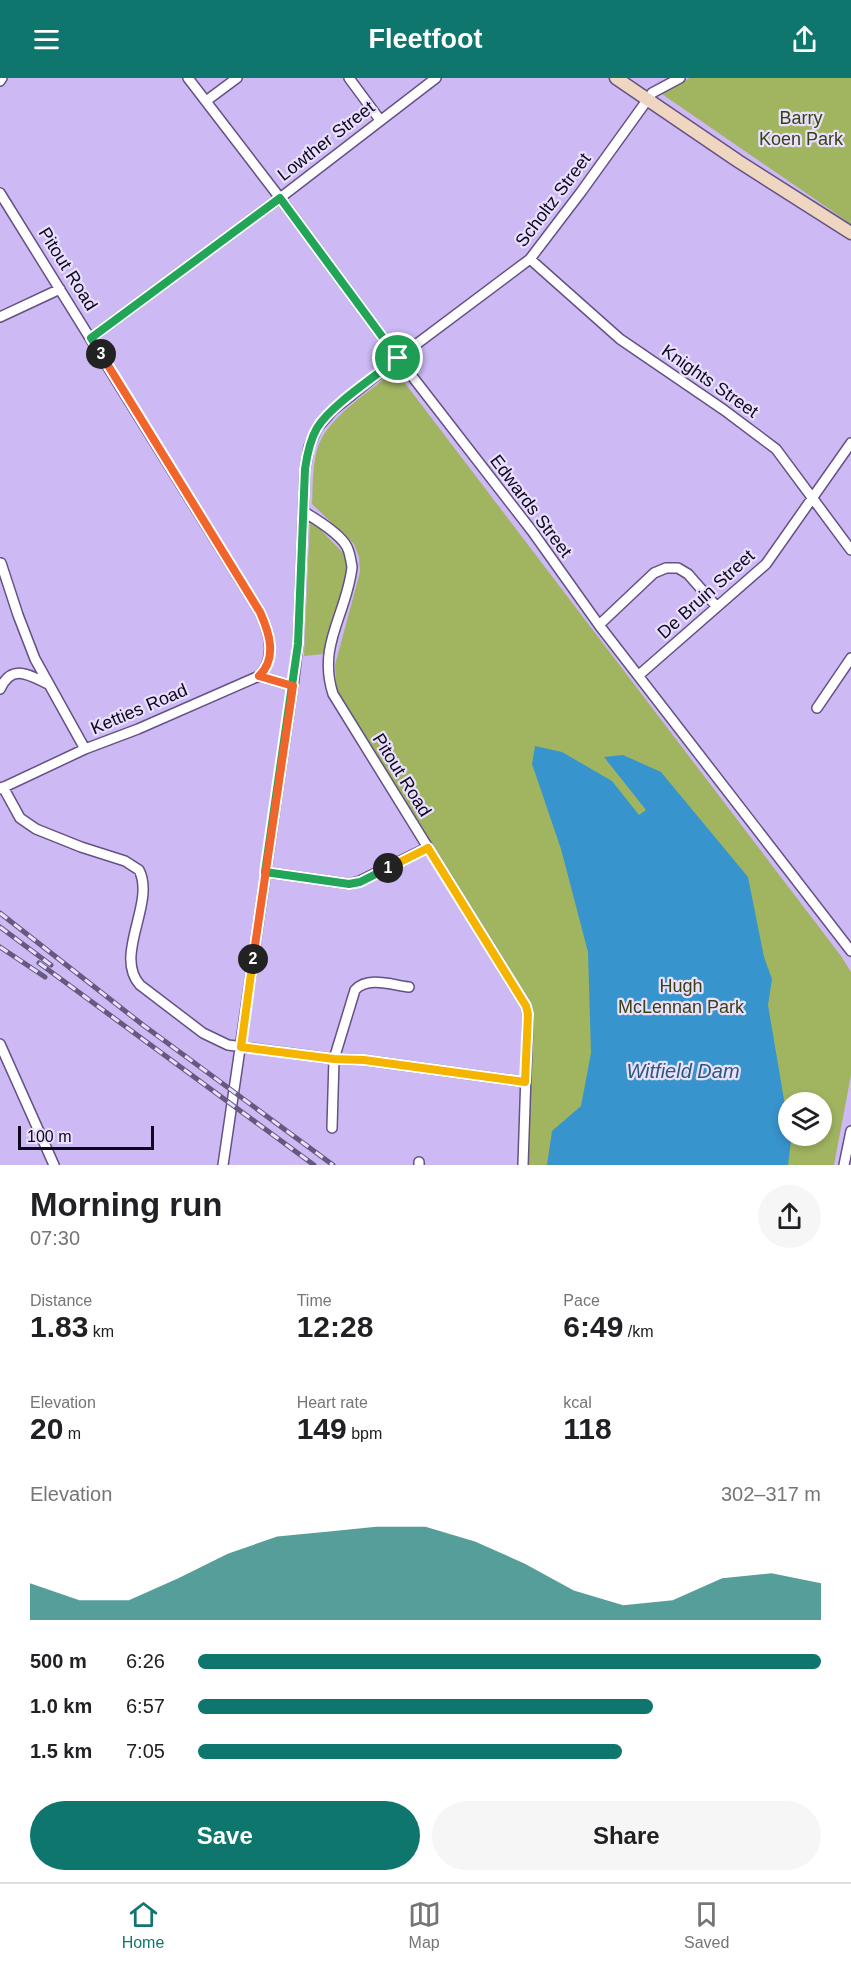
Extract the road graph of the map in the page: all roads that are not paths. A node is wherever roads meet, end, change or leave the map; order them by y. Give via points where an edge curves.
1 (188, 78) edge
2 (237, 78) edge
3 (349, 78) edge
4 (436, 78) edge
5 (616, 78) edge
6 (630, 78) edge
7 (680, 78) edge
8 (650, 96) junction
9 (206, 101) junction
10 (380, 120) junction
11 (0, 193) edge
12 (280, 198) junction
13 (851, 233) edge
14 (530, 259) junction
15 (60, 289) junction
16 (0, 317) edge
17 (91, 338) junction
18 (398, 358) junction
19 (851, 442) edge
20 (812, 499) junction
21 (304, 512) junction
22 (851, 550) edge
23 (1, 563) edge
24 (717, 607) junction
25 (599, 625) junction
26 (851, 658) edge
27 (639, 675) junction
28 (259, 676) junction
29 (48, 684) junction
30 (293, 686) junction
31 (0, 687) edge
32 (818, 708) dead end
33 (85, 749) junction
34 (2, 788) edge
35 (428, 848) junction
36 (265, 872) junction
37 (851, 951) edge
38 (409, 987) dead end
39 (0, 1044) edge
40 (241, 1047) junction
41 (334, 1059) junction
42 (525, 1082) junction
43 (332, 1128) dead end
44 (851, 1131) edge
45 (850, 1142) edge
46 (54, 1165) edge
47 (223, 1165) edge
48 (523, 1165) edge
49 (844, 1165) edge

1 - 9 street, Edwards Street
2 - 9 street
3 - 10 street
4 - 10 street, Lowther Street
5 - 8 street
6 - 8 street
7 - 8 street, Scholtz Street
8 - 13 street via 804,197
8 - 14 street, Scholtz Street
9 - 12 street, Edwards Street
10 - 12 street, Lowther Street
11 - 15 street, Pitout Road
12 - 17 street, Lowther Street
12 - 18 street, Edwards Street
14 - 18 street, Scholtz Street
14 - 20 street, Knights Street via 629,345 768,442
15 - 16 street
15 - 17 street, Pitout Road
17 - 28 street, Pitout Road via 260,612 270,650 267,666
18 - 21 street, Scholtz Street via 333,410 317,428 306,459
18 - 25 street, Edwards Street via 532,531
19 - 20 street, De Bruin Street
20 - 22 street, Knights Street
20 - 24 street, De Bruin Street via 766,564
21 - 30 street, Scholtz Street
21 - 35 street, Pitout Road via 344,543 352,567 327,659 333,694
23 - 29 street
24 - 25 street via 688,573 666,568 654,573
24 - 27 street, De Bruin Street
25 - 27 street, Edwards Street
26 - 32 street
27 - 37 street, Edwards Street
28 - 30 street
28 - 33 street, Ketties Road
29 - 31 street via 20,673 9,676
29 - 33 street
30 - 36 street, Scholtz Street
33 - 34 street, Ketties Road
34 - 40 street via 20,818 36,829 125,861 139,870 144,885 131,959 134,976 140,985 202,1033
35 - 36 street via 349,884
35 - 42 street, Pitout Road via 526,1006
36 - 40 street, Scholtz Street
38 - 41 street via 371,982 360,985 351,1001
39 - 46 street
40 - 41 street
40 - 47 street, Scholtz Street
41 - 42 street
41 - 43 street
42 - 48 street, Pitout Road
44 - 45 street
45 - 49 street

